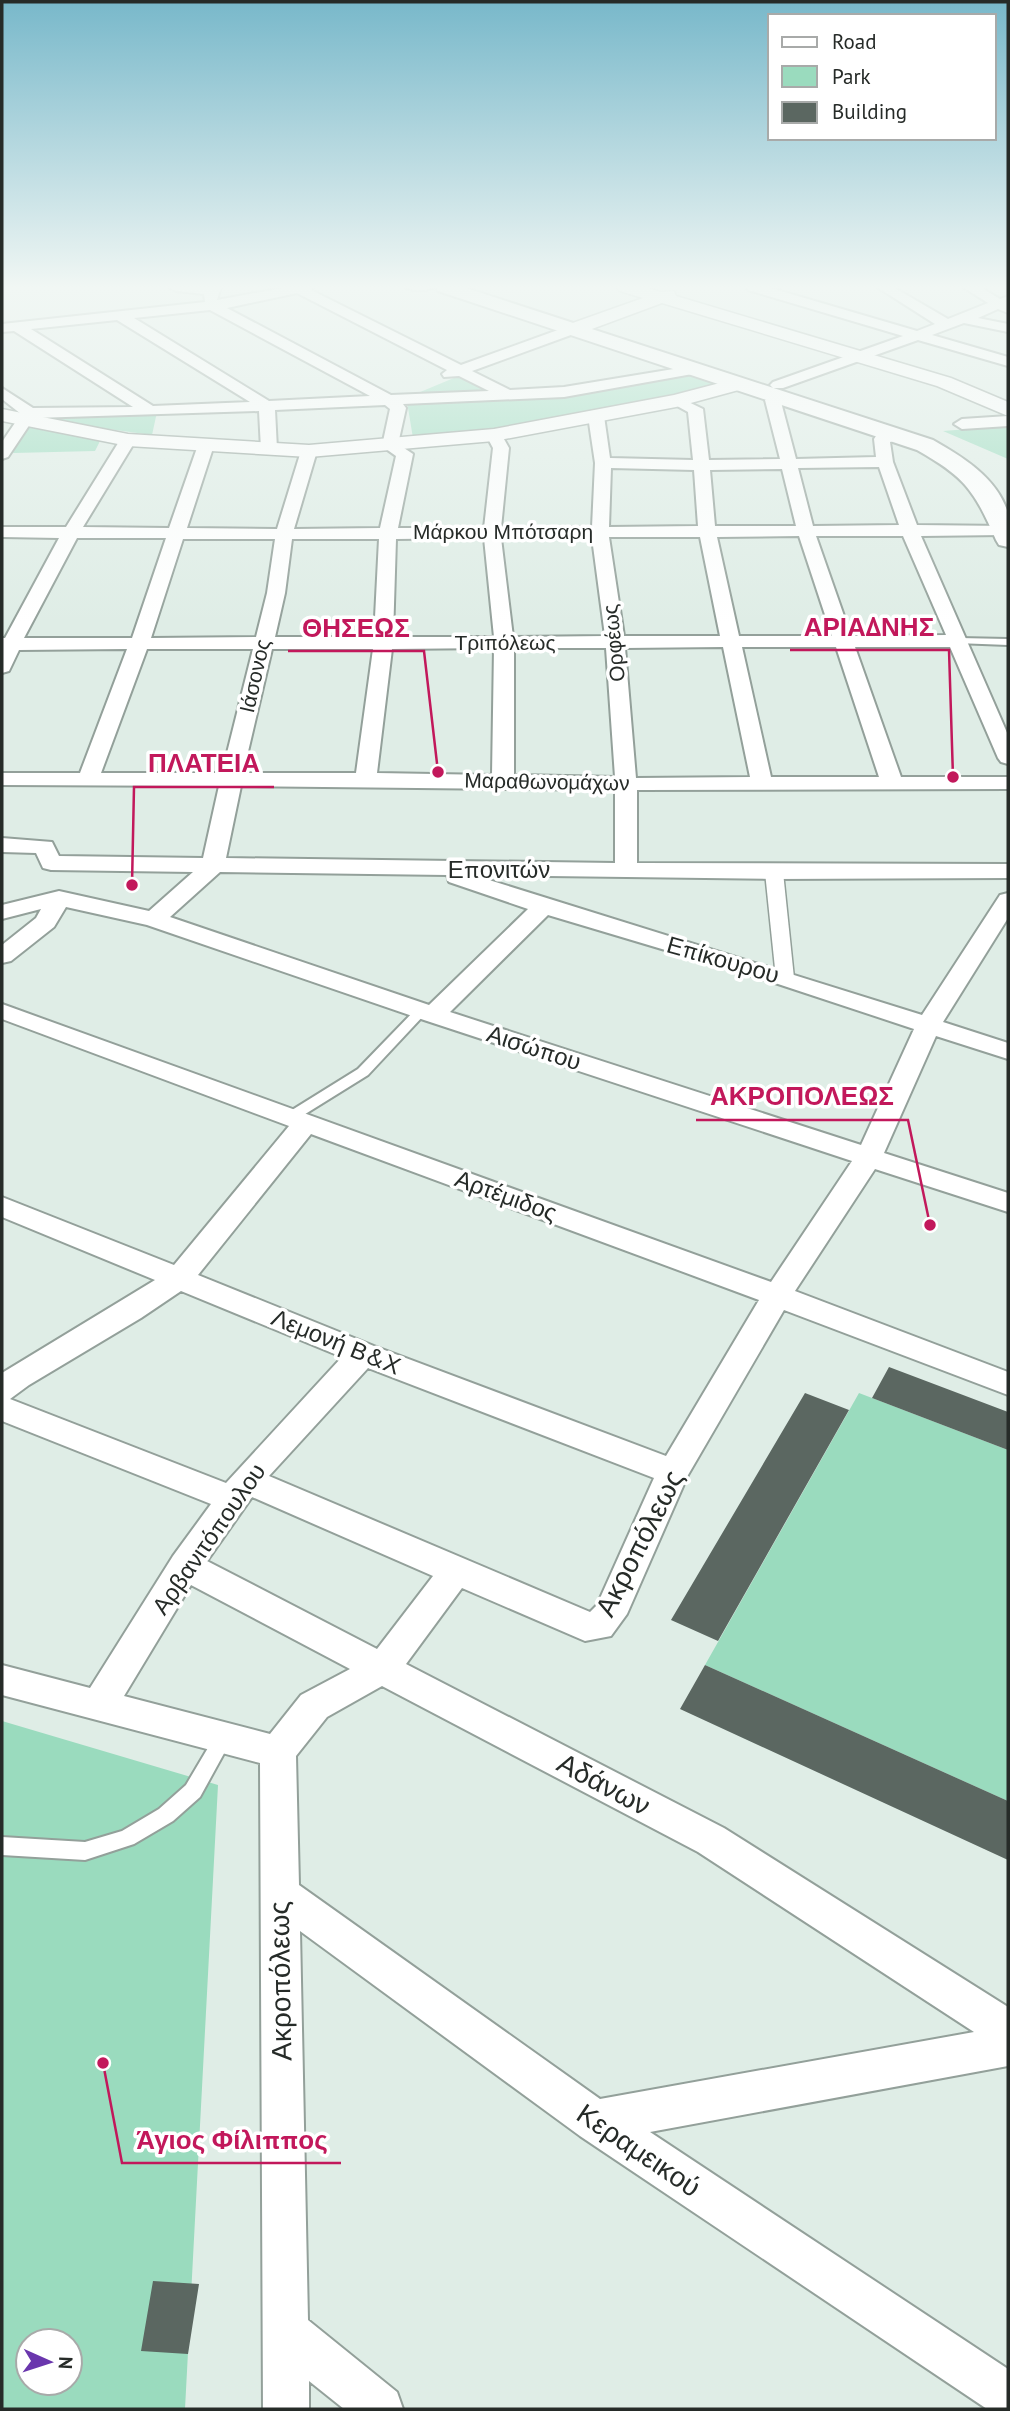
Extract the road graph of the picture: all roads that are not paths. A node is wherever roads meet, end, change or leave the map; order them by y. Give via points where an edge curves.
1 (10, 400) edge
2 (132, 400) edge
3 (256, 400) edge
4 (388, 400) junction
5 (398, 400) edge
6 (681, 400) edge
7 (693, 400) edge
8 (773, 400) edge
9 (799, 400) edge
10 (806, 400) edge
11 (988, 400) edge
12 (676, 401) junction
13 (267, 406) junction
14 (1008, 410) edge
15 (150, 411) junction
16 (2, 415) edge
17 (26, 416) junction
18 (596, 416) junction
19 (1008, 421) edge
20 (962, 424) dead end
21 (494, 435) junction
22 (897, 435) junction
23 (128, 440) junction
24 (206, 445) junction
25 (390, 446) junction
26 (269, 449) junction
27 (3, 450) edge
28 (309, 451) junction
29 (789, 462) junction
30 (885, 462) junction
31 (603, 463) junction
32 (702, 464) junction
33 (990, 465) dead end
34 (492, 531) junction
35 (707, 531) junction
36 (910, 531) junction
37 (2, 532) edge
38 (600, 532) junction
39 (806, 532) junction
40 (70, 533) junction
41 (177, 533) junction
42 (388, 533) junction
43 (284, 534) junction
44 (1006, 535) edge
45 (959, 641) junction
46 (844, 642) junction
47 (1008, 642) edge
48 (263, 643) junction
49 (383, 643) junction
50 (504, 643) junction
51 (615, 643) junction
52 (732, 643) junction
53 (6, 644) edge
54 (139, 644) junction
55 (2, 667) edge
56 (1008, 758) edge
57 (2, 779) edge
58 (88, 780) junction
59 (366, 780) junction
60 (230, 781) junction
61 (503, 782) junction
62 (892, 783) junction
63 (1008, 783) edge
64 (626, 784) junction
65 (762, 784) junction
66 (2, 845) edge
67 (214, 866) junction
68 (437, 869) junction
69 (626, 871) junction
70 (1008, 871) edge
71 (774, 872) junction
72 (59, 898) junction
73 (1008, 900) edge
74 (543, 907) junction
75 (2, 912) edge
76 (154, 919) junction
77 (2, 956) edge
78 (785, 978) junction
79 (2, 1011) edge
80 (427, 1013) junction
81 (927, 1027) junction
82 (1008, 1051) edge
83 (297, 1121) junction
84 (869, 1157) junction
85 (1008, 1203) edge
86 (2, 1206) edge
87 (179, 1278) junction
88 (778, 1294) junction
89 (363, 1354) junction
90 (1008, 1384) edge
91 (2, 1391) edge
92 (2, 1408) edge
93 (673, 1472) junction
94 (239, 1490) junction
95 (185, 1566) junction
96 (456, 1570) junction
97 (383, 1668) junction
98 (2, 1681) edge
99 (99, 1705) junction
100 (224, 1737) junction
101 (278, 1752) junction
102 (2, 1846) edge
103 (279, 1893) junction
104 (1008, 2030) edge
105 (1008, 2046) edge
106 (595, 2122) junction
107 (287, 2333) junction
108 (1008, 2396) edge
109 (286, 2409) edge
110 (380, 2409) edge

1 - 17 street
2 - 15 street
3 - 13 street
4 - 5 street
4 - 13 street
4 - 25 street via 398,408
6 - 12 street
7 - 12 street
8 - 29 street
9 - 22 main road
10 - 33 main road via 918,430
11 - 14 street
12 - 18 street
12 - 32 street via 695,409
13 - 15 street
13 - 26 street
15 - 17 street
16 - 17 street
17 - 23 street
17 - 27 street
18 - 21 street
18 - 31 street, Ορφέως
19 - 20 street
21 - 25 street
21 - 34 street via 501,448
22 - 30 street via 882,439
22 - 44 main road via 957,462 976,478
23 - 24 street
23 - 40 street
24 - 26 street
24 - 41 street
25 - 28 street
25 - 42 street via 405,454
26 - 28 street
28 - 43 street, Ιάσονος
29 - 30 street
29 - 32 street
29 - 39 street
30 - 36 street
31 - 32 street
31 - 38 street, Ορφέως
32 - 35 street
34 - 38 street, Μάρκου Μπότσαρη
34 - 42 street, Μάρκου Μπότσαρη
34 - 50 street
35 - 38 street, Μάρκου Μπότσαρη
35 - 39 street, Μάρκου Μπότσαρη
35 - 52 street
36 - 39 street, Μάρκου Μπότσαρη
36 - 44 street, Μάρκου Μπότσαρη
36 - 45 street
37 - 40 street, Μάρκου Μπότσαρη
38 - 51 street, Ορφέως
39 - 46 street
40 - 41 street, Μάρκου Μπότσαρη
40 - 53 street
41 - 43 street, Μάρκου Μπότσαρη
41 - 54 street
42 - 43 street, Μάρκου Μπότσαρη
42 - 49 street
43 - 48 street, Ιάσονος
45 - 46 street, Τριπόλεως
45 - 47 lane, Τριπόλεως
45 - 56 street
46 - 52 street, Τριπόλεως
46 - 62 street
48 - 49 street, Τριπόλεως
48 - 54 street, Τριπόλεως
48 - 60 street, Ιάσονος
49 - 50 street, Τριπόλεως
49 - 59 street
50 - 51 street, Τριπόλεως
50 - 61 street
51 - 52 street, Τριπόλεως
51 - 64 street, Ορφέως
52 - 65 street
53 - 54 street, Τριπόλεως
53 - 55 street
54 - 58 street
57 - 58 street, Μαραθωνομάχων
58 - 60 street, Μαραθωνομάχων
59 - 60 street, Μαραθωνομάχων
59 - 61 street, Μαραθωνομάχων
60 - 67 street, Ιάσονος
61 - 64 street, Μαραθωνομάχων
62 - 63 street, Μαραθωνομάχων
62 - 65 street, Μαραθωνομάχων
64 - 65 street, Μαραθωνομάχων
64 - 69 street, Ορφέως
66 - 67 street, Επονιτών via 44,847 51,863
67 - 68 street, Επονιτών
67 - 76 street
68 - 69 street, Επονιτών
68 - 74 street, Επίκουρου
69 - 71 street, Επονιτών
70 - 71 street, Επονιτών
71 - 78 street
72 - 75 street
72 - 76 street, Αισώπου
72 - 77 street via 46,922
73 - 81 street, Ακροπόλεως
74 - 78 street, Επίκουρου
74 - 80 street
76 - 80 street, Αισώπου
78 - 81 street, Επίκουρου
79 - 83 street, Αρτέμιδος
80 - 83 lane via 363,1072
80 - 84 street, Αισώπου
81 - 82 street, Επίκουρου
81 - 84 street, Ακροπόλεως
83 - 87 street
83 - 88 street, Αρτέμιδος
84 - 85 street, Αισώπου
84 - 88 street, Ακροπόλεως
86 - 87 street, Λεμονή Β&Χ
87 - 89 street, Λεμονή Β&Χ
87 - 91 street
88 - 90 street, Αρτέμιδος
88 - 93 street, Ακροπόλεως
89 - 93 street, Λεμονή Β&Χ
89 - 94 street, Αρβανιτόπουλου
92 - 94 street, Ακροπόλεως
93 - 96 street, Ακροπόλεως via 610,1614 598,1626 585,1627
94 - 95 street, Αρβανιτόπουλου
94 - 96 street, Ακροπόλεως
95 - 97 street, Αδάνων
95 - 99 street, Αρβανιτόπουλου
96 - 97 street
97 - 101 street via 314,1706
97 - 104 street, Αδάνων via 712,1840
98 - 99 street
99 - 100 street
100 - 101 street
100 - 102 lane via 193,1791 166,1815 127,1838 85,1851
101 - 103 street, Ακροπόλεως
103 - 106 street, Κεραμεικού
103 - 107 street, Ακροπόλεως
105 - 106 street
106 - 108 street, Κεραμεικού
107 - 109 street, Ακροπόλεως
107 - 110 street

